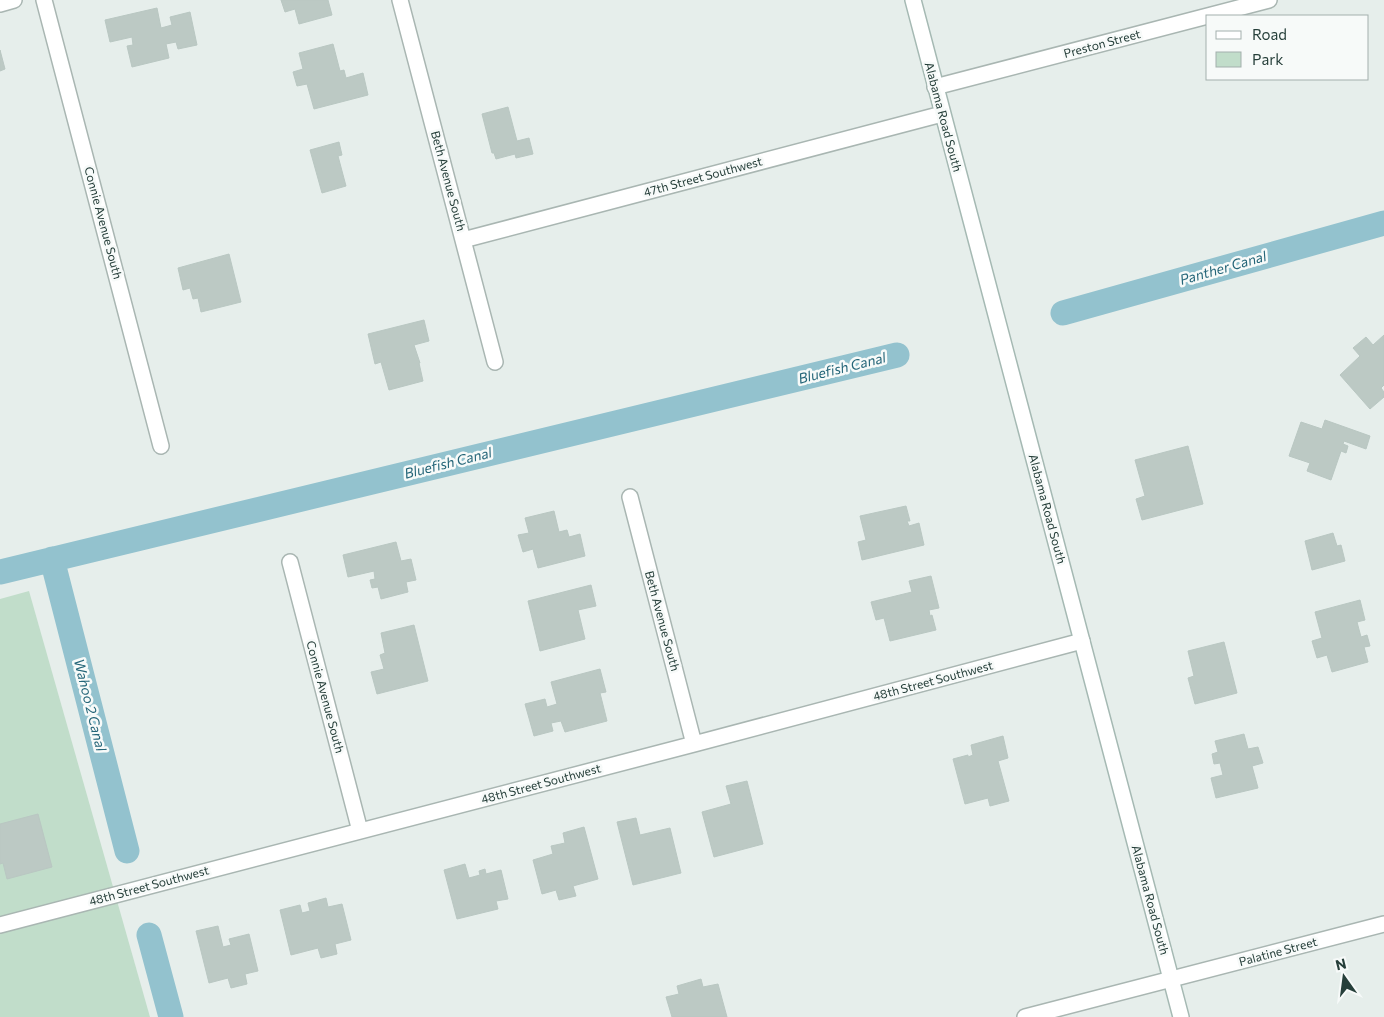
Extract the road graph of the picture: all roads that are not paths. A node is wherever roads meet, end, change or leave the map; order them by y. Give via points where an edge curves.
1 (14, 0) edge
2 (44, 0) edge
3 (400, 0) edge
4 (912, 0) edge
5 (1269, 0) edge
6 (0, 4) edge
7 (1211, 15) edge
8 (1206, 16) edge
9 (935, 87) junction
10 (942, 114) junction
11 (463, 240) junction
12 (495, 362) dead end
13 (161, 446) dead end
14 (630, 497) dead end
15 (290, 562) dead end
16 (1082, 641) junction
17 (694, 744) junction
18 (360, 831) junction
19 (1384, 924) edge
20 (0, 925) edge
21 (1171, 980) junction
22 (1025, 1017) edge
23 (1181, 1017) edge

1 - 6 street
2 - 13 street, Connie Avenue South
3 - 11 street, Beth Avenue South
4 - 9 street, Alabama Road South
5 - 7 street, Preston Street
8 - 9 street, Preston Street
9 - 10 street, Alabama Road South
10 - 11 street, 47th Street Southwest
10 - 16 street, Alabama Road South
11 - 12 street, Beth Avenue South
14 - 17 street, Beth Avenue South
15 - 18 street, Connie Avenue South
16 - 17 street, 48th Street Southwest
16 - 21 street, Alabama Road South
17 - 18 street, 48th Street Southwest
18 - 20 street, 48th Street Southwest
19 - 21 street, Palatine Street
21 - 22 street, Palatine Street
21 - 23 street, Alabama Road South

